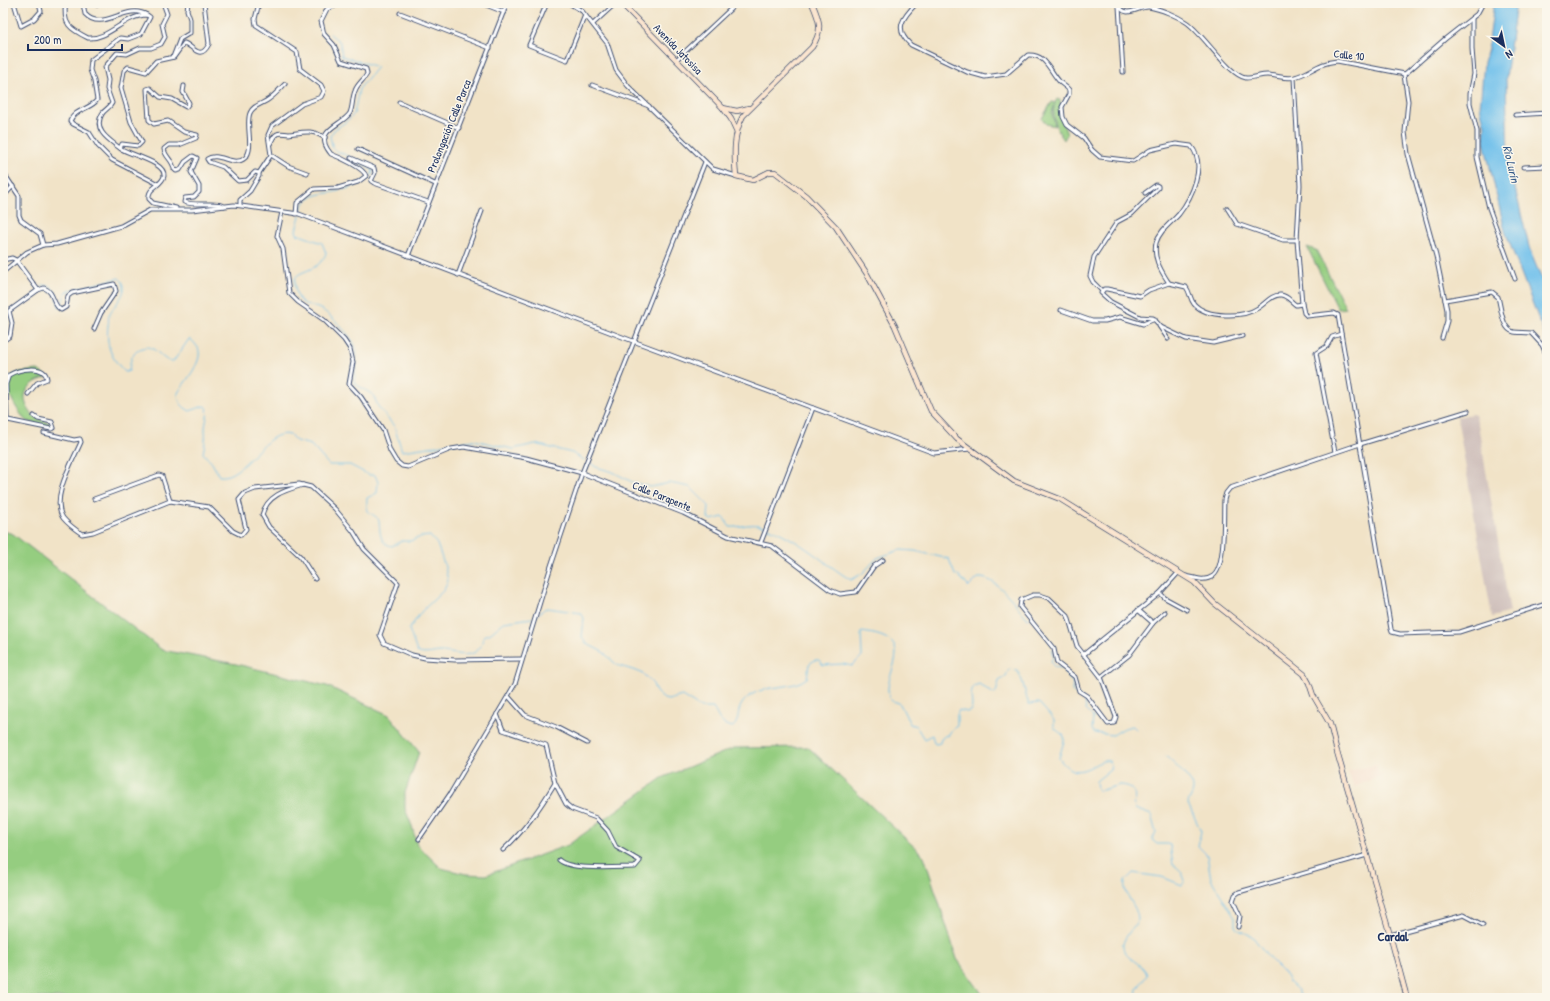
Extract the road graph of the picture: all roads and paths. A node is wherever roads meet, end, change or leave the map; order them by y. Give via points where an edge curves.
1 (14, 3) edge
2 (39, 3) edge
3 (66, 3) edge
4 (83, 3) edge
5 (93, 3) edge
6 (101, 3) edge
7 (163, 3) edge
8 (188, 3) edge
9 (204, 3) edge
10 (259, 3) edge
11 (343, 3) edge
12 (482, 3) edge
13 (507, 3) edge
14 (547, 3) edge
15 (570, 3) edge
16 (616, 3) edge
17 (621, 3) edge
18 (737, 3) edge
19 (812, 3) edge
20 (917, 3) edge
21 (1483, 3) edge
22 (1118, 4) edge
23 (504, 12) junction
24 (400, 13) dead end
25 (148, 15) junction
26 (585, 15) junction
27 (1472, 18) junction
28 (593, 24) junction
29 (490, 48) junction
30 (172, 58) junction
31 (676, 60) junction
32 (1123, 72) dead end
33 (1404, 75) junction
34 (1294, 78) junction
35 (285, 84) dead end
36 (592, 85) dead end
37 (184, 86) dead end
38 (399, 102) dead end
39 (649, 106) junction
40 (723, 108) junction
41 (750, 108) junction
42 (1547, 113) edge
43 (1515, 115) dead end
44 (459, 128) junction
45 (737, 132) junction
46 (325, 138) junction
47 (270, 144) junction
48 (121, 149) junction
49 (358, 149) dead end
50 (271, 155) junction
51 (351, 158) dead end
52 (705, 162) junction
53 (1547, 166) edge
54 (1523, 167) dead end
55 (3, 172) edge
56 (306, 172) dead end
57 (259, 173) junction
58 (736, 176) junction
59 (158, 184) junction
60 (435, 184) junction
61 (13, 186) junction
62 (1145, 193) dead end
63 (3, 196) edge
64 (428, 202) junction
65 (240, 205) junction
66 (224, 206) junction
67 (1227, 208) dead end
68 (181, 210) junction
69 (482, 211) dead end
70 (282, 212) junction
71 (296, 214) junction
72 (1297, 240) junction
73 (43, 245) junction
74 (408, 256) junction
75 (3, 260) edge
76 (16, 260) junction
77 (3, 272) edge
78 (458, 275) junction
79 (1514, 279) dead end
80 (1169, 283) junction
81 (38, 290) junction
82 (1102, 291) junction
83 (1445, 300) junction
84 (1302, 304) junction
85 (1061, 310) dead end
86 (1155, 319) junction
87 (1158, 324) junction
88 (94, 329) dead end
89 (1341, 334) junction
90 (1242, 336) dead end
91 (1442, 338) dead end
92 (1168, 339) dead end
93 (3, 341) edge
94 (633, 342) junction
95 (1547, 356) edge
96 (3, 371) edge
97 (7, 379) junction
98 (28, 394) dead end
99 (813, 408) junction
100 (1468, 411) dead end
101 (34, 416) dead end
102 (5, 420) edge
103 (44, 433) dead end
104 (1360, 444) junction
105 (970, 449) junction
106 (1335, 452) junction
107 (582, 473) junction
108 (304, 485) junction
109 (94, 499) dead end
110 (170, 501) junction
111 (761, 542) junction
112 (883, 560) dead end
113 (1181, 574) junction
114 (315, 579) dead end
115 (1160, 593) junction
116 (1543, 605) dead end
117 (1138, 610) junction
118 (1187, 610) dead end
119 (1166, 612) dead end
120 (1153, 623) junction
121 (1083, 655) junction
122 (522, 659) junction
123 (1101, 677) junction
124 (509, 697) junction
125 (497, 714) junction
126 (587, 743) dead end
127 (555, 783) junction
128 (419, 840) dead end
129 (503, 850) dead end
130 (1367, 855) junction
131 (559, 860) dead end
132 (1483, 925) dead end
133 (1238, 927) dead end
134 (1390, 934) junction
135 (1407, 998) edge

1 - 2 street via 21,26 39,16
3 - 25 street via 64,14 67,24 88,38 102,36 123,22
4 - 25 street via 85,14 91,19 109,20 128,12
5 - 6 street
7 - 48 street via 167,14 162,24 165,37 163,43 127,54 117,53 104,68 112,103 101,115 100,126 106,139
8 - 30 street via 190,33 180,39
9 - 30 street via 208,32 207,48 197,52 184,43
10 - 47 street via 254,19 256,25 297,52 300,69 324,90 321,97 302,104 272,126 268,133
11 - 46 street via 332,6 324,13 321,21 323,32 334,45 341,61 366,69 367,74 356,89 349,114 332,126
12 - 23 street
13 - 23 street, Prolongación Calle Parca
14 - 26 street via 529,45 567,60
15 - 26 street
16 - 28 street
17 - 31 street, Avenida Jatosisa
18 - 31 street
19 - 41 street, Avenida Jatosisa via 819,21 818,38 812,48
20 - 80 street via 902,21 901,29 905,38 912,45 967,72 985,77 1001,76 1028,55 1048,64 1069,90 1062,107 1065,122 1071,130 1084,138 1100,157 1133,161 1150,150 1176,144 1191,146 1198,162 1194,186 1186,204 1156,242 1156,256
21 - 27 street
22 - 32 street
22 - 34 street via 1124,10 1132,12 1148,7 1186,21 1240,76
23 - 29 street, Prolongación Calle Parca
24 - 29 street
25 - 59 street via 150,19 142,33 131,38 120,38 91,60 90,70 97,100 73,116 70,121 89,132 112,160
26 - 28 street
27 - 33 street
27 - 79 street via 1474,74 1470,98 1477,131 1477,157 1489,208
28 - 39 street via 609,47 616,70
29 - 44 street, Prolongación Calle Parca
30 - 48 street via 156,61 146,72 130,67 125,70 122,90 131,122 142,142 138,146 122,144
31 - 40 street, Avenida Jatosisa
33 - 34 street, Calle 10 via 1337,61 1321,64
33 - 83 street via 1408,101 1405,132 1408,154 1436,256
34 - 72 street via 1300,184
35 - 57 street via 270,99 251,110 248,132 250,150 245,158 236,162 213,157 207,159 223,167 238,181 245,181 255,172
36 - 39 street
37 - 66 street via 183,92 189,103 186,107 172,99 162,98 147,88 149,120 154,124 168,121 184,132 197,136 182,144 169,144 164,149 176,171 193,156 197,158 191,173 199,191 196,196 185,198 184,202 192,205
38 - 44 street
39 - 52 street
40 - 41 street via 737,111
40 - 45 street, Avenida Jatosisa
41 - 45 street, Avenida Jatosisa via 740,121
42 - 43 street
44 - 60 street, Prolongación Calle Parca
45 - 58 street, Avenida Jatosisa
46 - 47 street via 304,130 290,134 278,133
46 - 71 street via 331,154 346,159 364,171 366,177 338,188 312,190 297,204
47 - 50 street
48 - 59 street via 156,164 164,175
49 - 60 street
50 - 56 street via 288,166
50 - 57 street
51 - 64 street via 374,168 375,173 371,181 374,184
52 - 58 street via 716,171
52 - 94 street
53 - 54 street
55 - 61 street
57 - 65 street via 250,191 240,200
58 - 105 street via 753,180 766,172 775,172 806,196 836,227 867,274 895,326 931,411
59 - 68 street via 149,194 151,202
60 - 64 street, Prolongación Calle Parca
61 - 63 street
61 - 73 street via 19,196 21,220 40,234
62 - 82 street via 1158,186 1132,214 1117,222 1092,261 1091,278
64 - 74 street, Prolongación Calle Parca
65 - 66 street
65 - 70 street
66 - 68 street
67 - 72 street via 1237,224 1283,240
68 - 73 street via 150,210 121,226 57,244
69 - 78 street
70 - 71 street
70 - 107 street, Calle Parapente via 277,236 283,249 289,293 324,320 350,349 353,362 349,384 383,430 396,461 408,467 464,447 509,454
71 - 74 street
72 - 84 street
73 - 76 street
74 - 78 street
75 - 76 street
76 - 77 street
76 - 81 street
78 - 94 street
80 - 82 street via 1140,296 1123,291
80 - 84 street via 1186,287 1194,303 1214,315 1253,311 1279,295 1284,295 1296,305
81 - 88 street via 44,288 50,291 60,310 66,307 68,296 72,293 114,284 116,291
81 - 93 street via 11,309 10,336
82 - 86 street via 1102,295 1111,302 1140,317
83 - 91 street via 1447,318
83 - 95 street via 1492,292 1496,294 1509,330 1531,333 1542,345
84 - 89 street via 1307,316 1336,313
85 - 86 street via 1092,321 1120,317 1143,324
86 - 87 street
87 - 90 street via 1182,338 1213,343
87 - 92 street
89 - 104 street
89 - 106 street via 1332,337 1327,346 1316,353
94 - 99 street
94 - 107 street
96 - 97 street
97 - 98 street via 15,372 38,369 45,373 47,379 37,383
97 - 102 street
99 - 105 street via 934,453
99 - 111 street
100 - 104 street
101 - 102 street via 52,422 54,428
103 - 110 street via 80,439 82,442 63,481 59,501 64,518 82,534
104 - 106 street
104 - 116 street via 1392,632 1460,632
105 - 113 street via 1014,481 1060,499
106 - 113 street via 1230,488 1224,500 1221,560 1218,570 1215,575 1205,579
107 - 111 street, Calle Parapente via 683,513 728,536
107 - 122 street
108 - 110 street via 281,485 245,493 238,500 246,529 240,535 209,507
108 - 114 street via 276,495 262,515 269,527 301,557
108 - 122 street via 311,487 335,509 364,549 398,583 380,635 384,643 425,658
109 - 110 street via 159,475 162,476
111 - 112 street, Calle Parapente via 777,549 830,590 840,594 856,592 874,566
113 - 115 street
113 - 130 street via 1200,586 1214,602 1308,679 1312,695 1332,728
115 - 117 street
115 - 118 street
117 - 120 street
117 - 121 street
119 - 120 street
120 - 123 street via 1133,650
121 - 123 street
121 - 123 street via 1077,646 1068,616 1057,604 1040,595 1020,600 1020,607 1025,615 1054,649 1057,663 1075,677 1079,691 1087,696 1105,721 1111,725 1116,721 1116,717
122 - 124 street
124 - 125 street
124 - 126 street via 525,716 556,727
125 - 127 street via 503,730 546,745
125 - 128 street via 450,794
127 - 129 street via 521,834
127 - 131 street via 568,807 596,818 608,831 614,845 640,861 635,867 622,867 580,866 562,863
130 - 133 street via 1238,892 1233,901 1240,916
130 - 134 street
132 - 134 street via 1464,915
134 - 135 street

